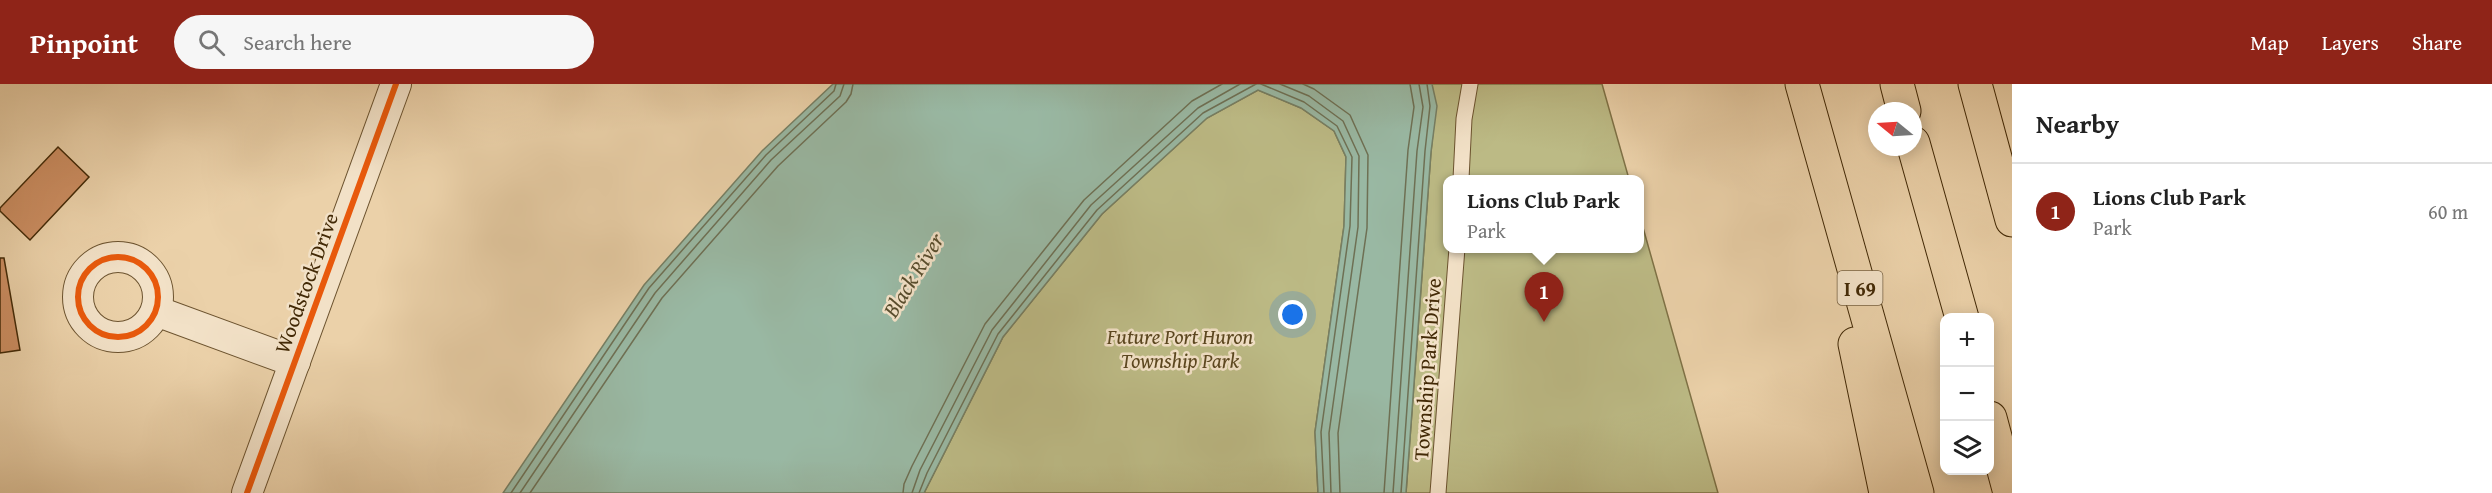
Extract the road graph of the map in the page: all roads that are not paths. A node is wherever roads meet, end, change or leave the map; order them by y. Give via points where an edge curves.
1 (396, 84) edge
2 (1470, 84) edge
3 (1801, 84) edge
4 (1897, 84) edge
5 (1974, 84) edge
6 (1902, 102) edge
7 (1917, 156) edge
8 (1461, 175) edge
9 (2012, 220) edge
10 (1457, 253) edge
11 (156, 311) dead end
12 (1961, 313) edge
13 (295, 362) junction
14 (1990, 421) edge
15 (247, 493) edge
16 (1438, 493) edge
17 (1886, 493) edge
18 (1917, 493) edge
19 (2010, 493) edge

1 - 13 street, Woodstock Drive
2 - 8 lane
3 - 17 highway
3 - 18 highway, I 69
4 - 6 highway
5 - 9 highway
7 - 12 highway
10 - 16 lane, Township Park Drive
11 - 13 street
13 - 15 street, Woodstock Drive
14 - 19 highway

